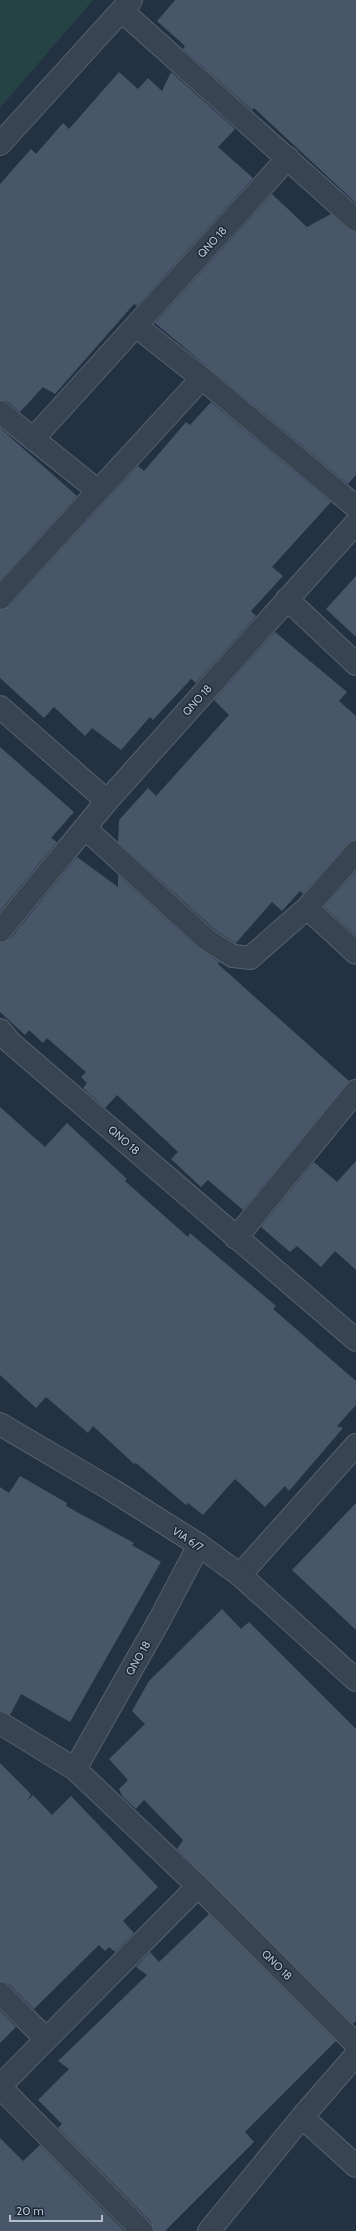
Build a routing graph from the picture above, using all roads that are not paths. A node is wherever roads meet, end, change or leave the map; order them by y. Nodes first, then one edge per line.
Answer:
1 (127, 5) edge
2 (0, 144) edge
3 (288, 158) junction
4 (356, 220) edge
5 (136, 326) junction
6 (202, 378) junction
7 (0, 412) edge
8 (33, 439) junction
9 (97, 490) junction
10 (356, 507) edge
11 (356, 523) edge
12 (0, 598) edge
13 (287, 599) junction
14 (356, 664) edge
15 (0, 707) edge
16 (107, 801) junction
17 (84, 828) junction
18 (356, 852) edge
19 (307, 908) junction
20 (0, 931) edge
21 (356, 953) edge
22 (4, 1040) edge
23 (356, 1091) edge
24 (236, 1238) junction
25 (356, 1340) edge
26 (0, 1424) edge
27 (356, 1444) edge
28 (199, 1546) junction
29 (240, 1575) junction
30 (356, 1680) edge
31 (0, 1723) edge
32 (75, 1769) junction
33 (198, 1886) junction
34 (0, 1993) edge
35 (46, 2039) junction
36 (356, 2044) edge
37 (356, 2055) edge
38 (0, 2086) edge
39 (302, 2117) junction
40 (356, 2166) edge
41 (142, 2231) edge
42 (209, 2231) edge

1 - 2 street
1 - 3 street
3 - 4 street
3 - 5 street, QNO 18
5 - 6 street
5 - 8 street, QNO 18
6 - 9 street
6 - 10 street
7 - 8 street
8 - 9 street
9 - 12 street
11 - 13 street, QNO 18
13 - 14 street
13 - 16 street, QNO 18
15 - 16 street
16 - 17 street, QNO 18
17 - 19 street
17 - 20 street, QNO 18
18 - 19 street
19 - 21 street
22 - 24 street, QNO 18
23 - 24 street
24 - 25 street, QNO 18
26 - 28 street, VIA 6/7
27 - 29 street
28 - 29 street, VIA 6/7
28 - 32 street, QNO 18
29 - 30 street, VIA 6/7
31 - 32 street, QNO 18
32 - 33 street, QNO 18
33 - 35 street
33 - 36 street, QNO 18
34 - 35 street
35 - 38 street
37 - 39 street
38 - 41 street
39 - 40 street
39 - 42 street

